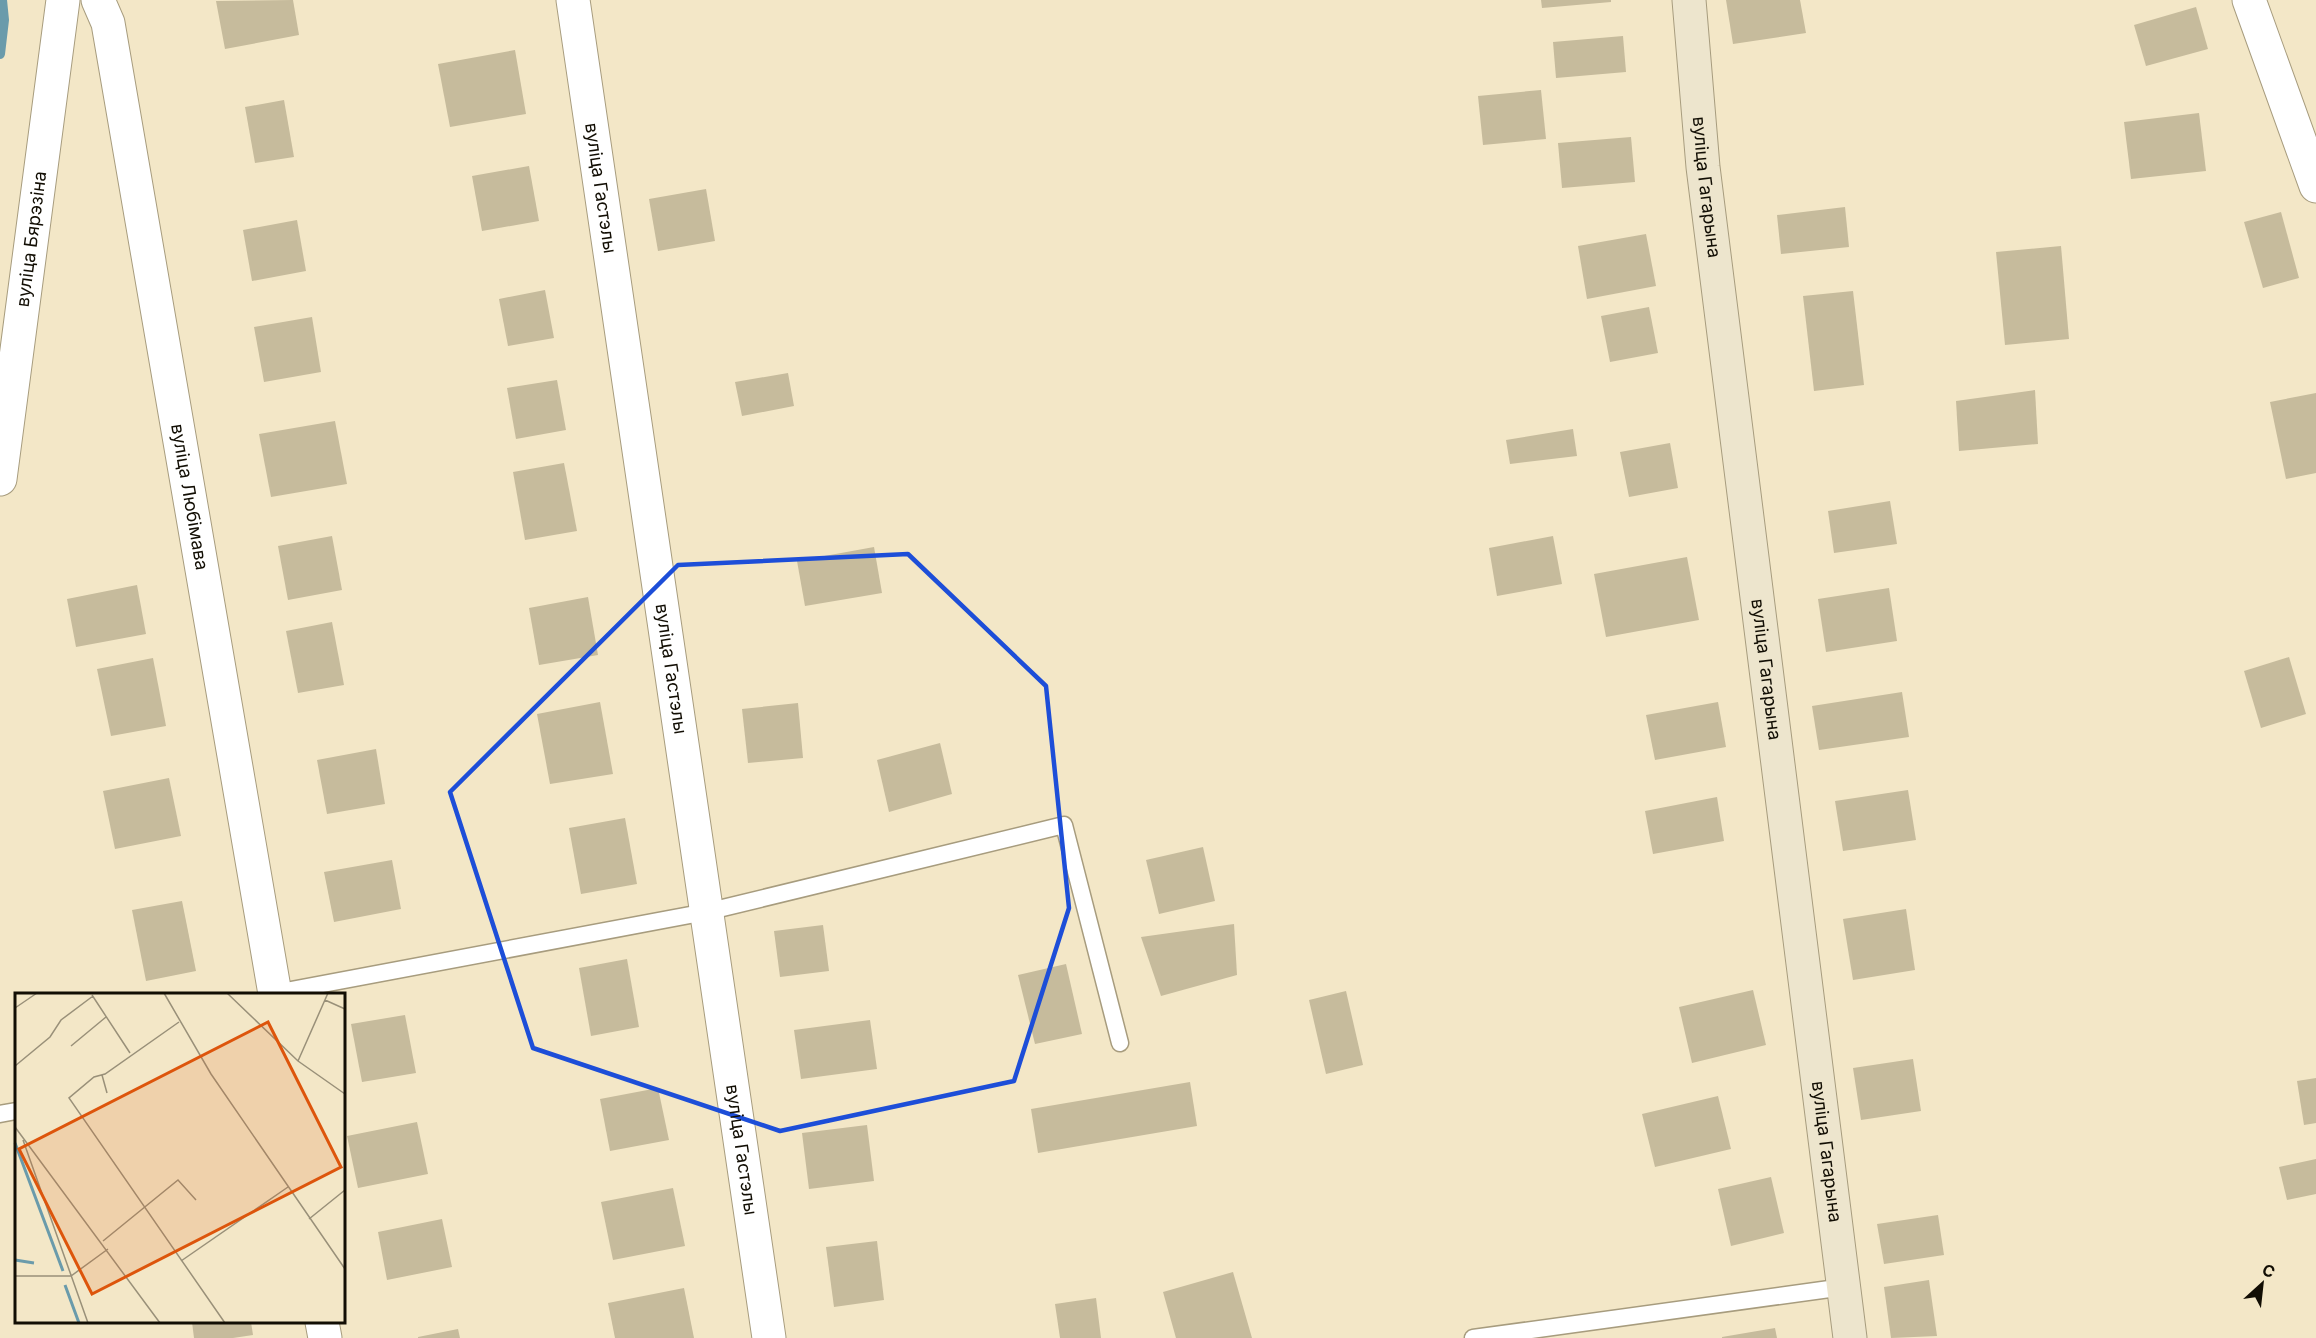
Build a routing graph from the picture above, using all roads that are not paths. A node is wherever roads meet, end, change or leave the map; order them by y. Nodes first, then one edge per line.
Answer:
1 (63, 0) edge
2 (98, 0) edge
3 (573, 0) edge
4 (1689, 0) edge
5 (2249, 0) edge
6 (2316, 186) edge
7 (0, 479) edge
8 (706, 912) junction
9 (275, 993) edge
10 (280, 993) edge
11 (1120, 1043) dead end
12 (15, 1111) edge
13 (0, 1114) edge
14 (1844, 1287) junction
15 (322, 1323) edge
16 (325, 1338) edge
17 (769, 1338) edge
18 (1473, 1338) edge
19 (1850, 1338) edge

1 - 7 street, вуліца Бярэзіна
2 - 9 street, вуліца Любімава
3 - 8 street, вуліца Гастэлы
4 - 14 street, вуліца Гагарына
5 - 6 street
8 - 10 lane
8 - 11 lane
8 - 17 street, вуліца Гастэлы
12 - 13 lane
14 - 18 lane
14 - 19 street, вуліца Гагарына
15 - 16 street

